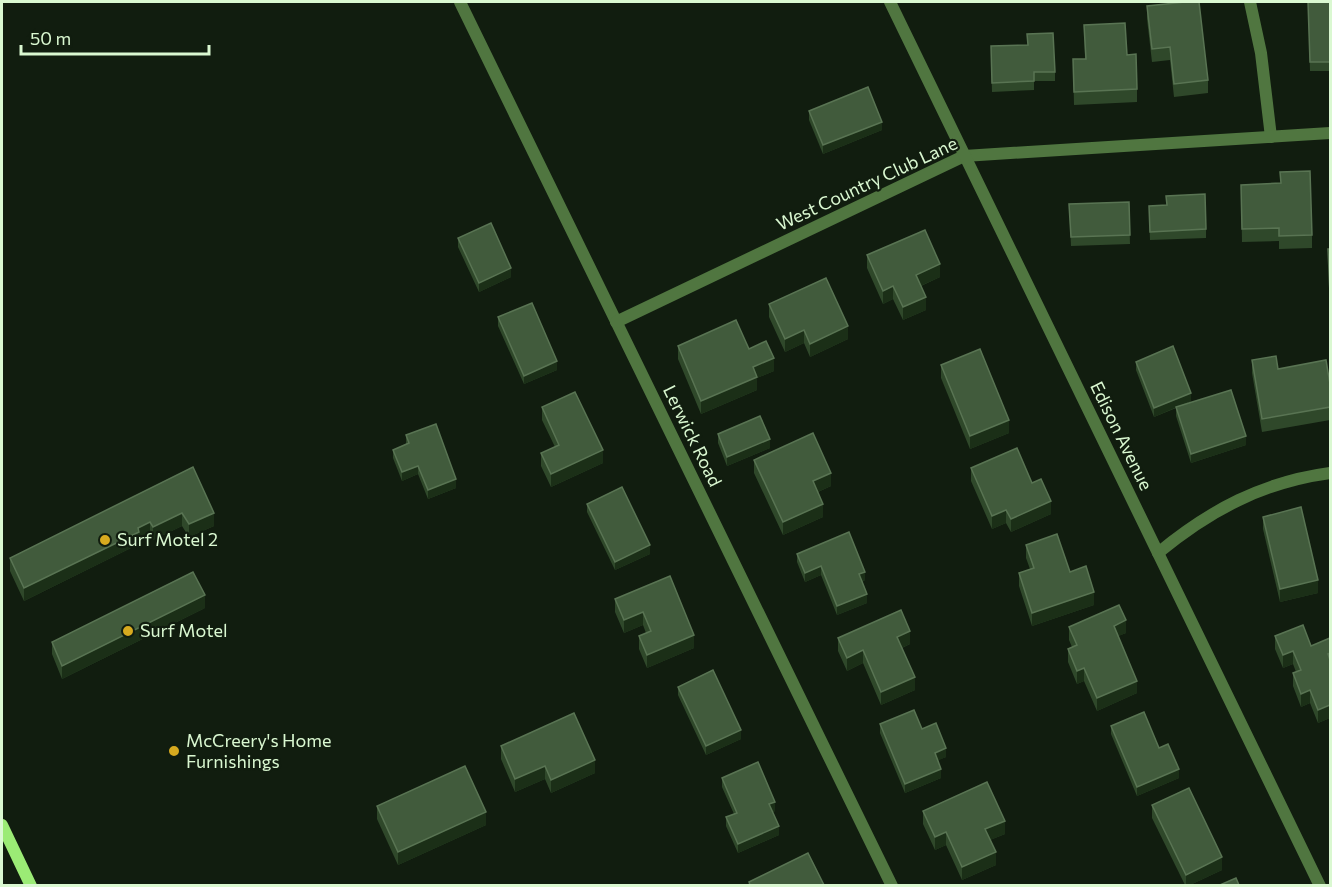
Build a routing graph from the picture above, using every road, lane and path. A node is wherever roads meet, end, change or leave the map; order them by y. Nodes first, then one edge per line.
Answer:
1 (460, 2) edge
2 (890, 2) edge
3 (1250, 2) edge
4 (1330, 133) edge
5 (1271, 137) junction
6 (964, 156) junction
7 (616, 322) junction
8 (1330, 473) edge
9 (1158, 553) junction
10 (2, 825) edge
11 (31, 885) edge
12 (892, 885) edge
13 (1320, 885) edge

1 - 7 street, Lerwick Road
2 - 6 street, Edison Avenue
3 - 5 street
4 - 5 street, West Country Club Lane
5 - 6 street, West Country Club Lane
6 - 7 street, West Country Club Lane
6 - 9 street, Edison Avenue
7 - 12 street, Lerwick Road
8 - 9 street
9 - 13 street, Edison Avenue
10 - 11 main road

